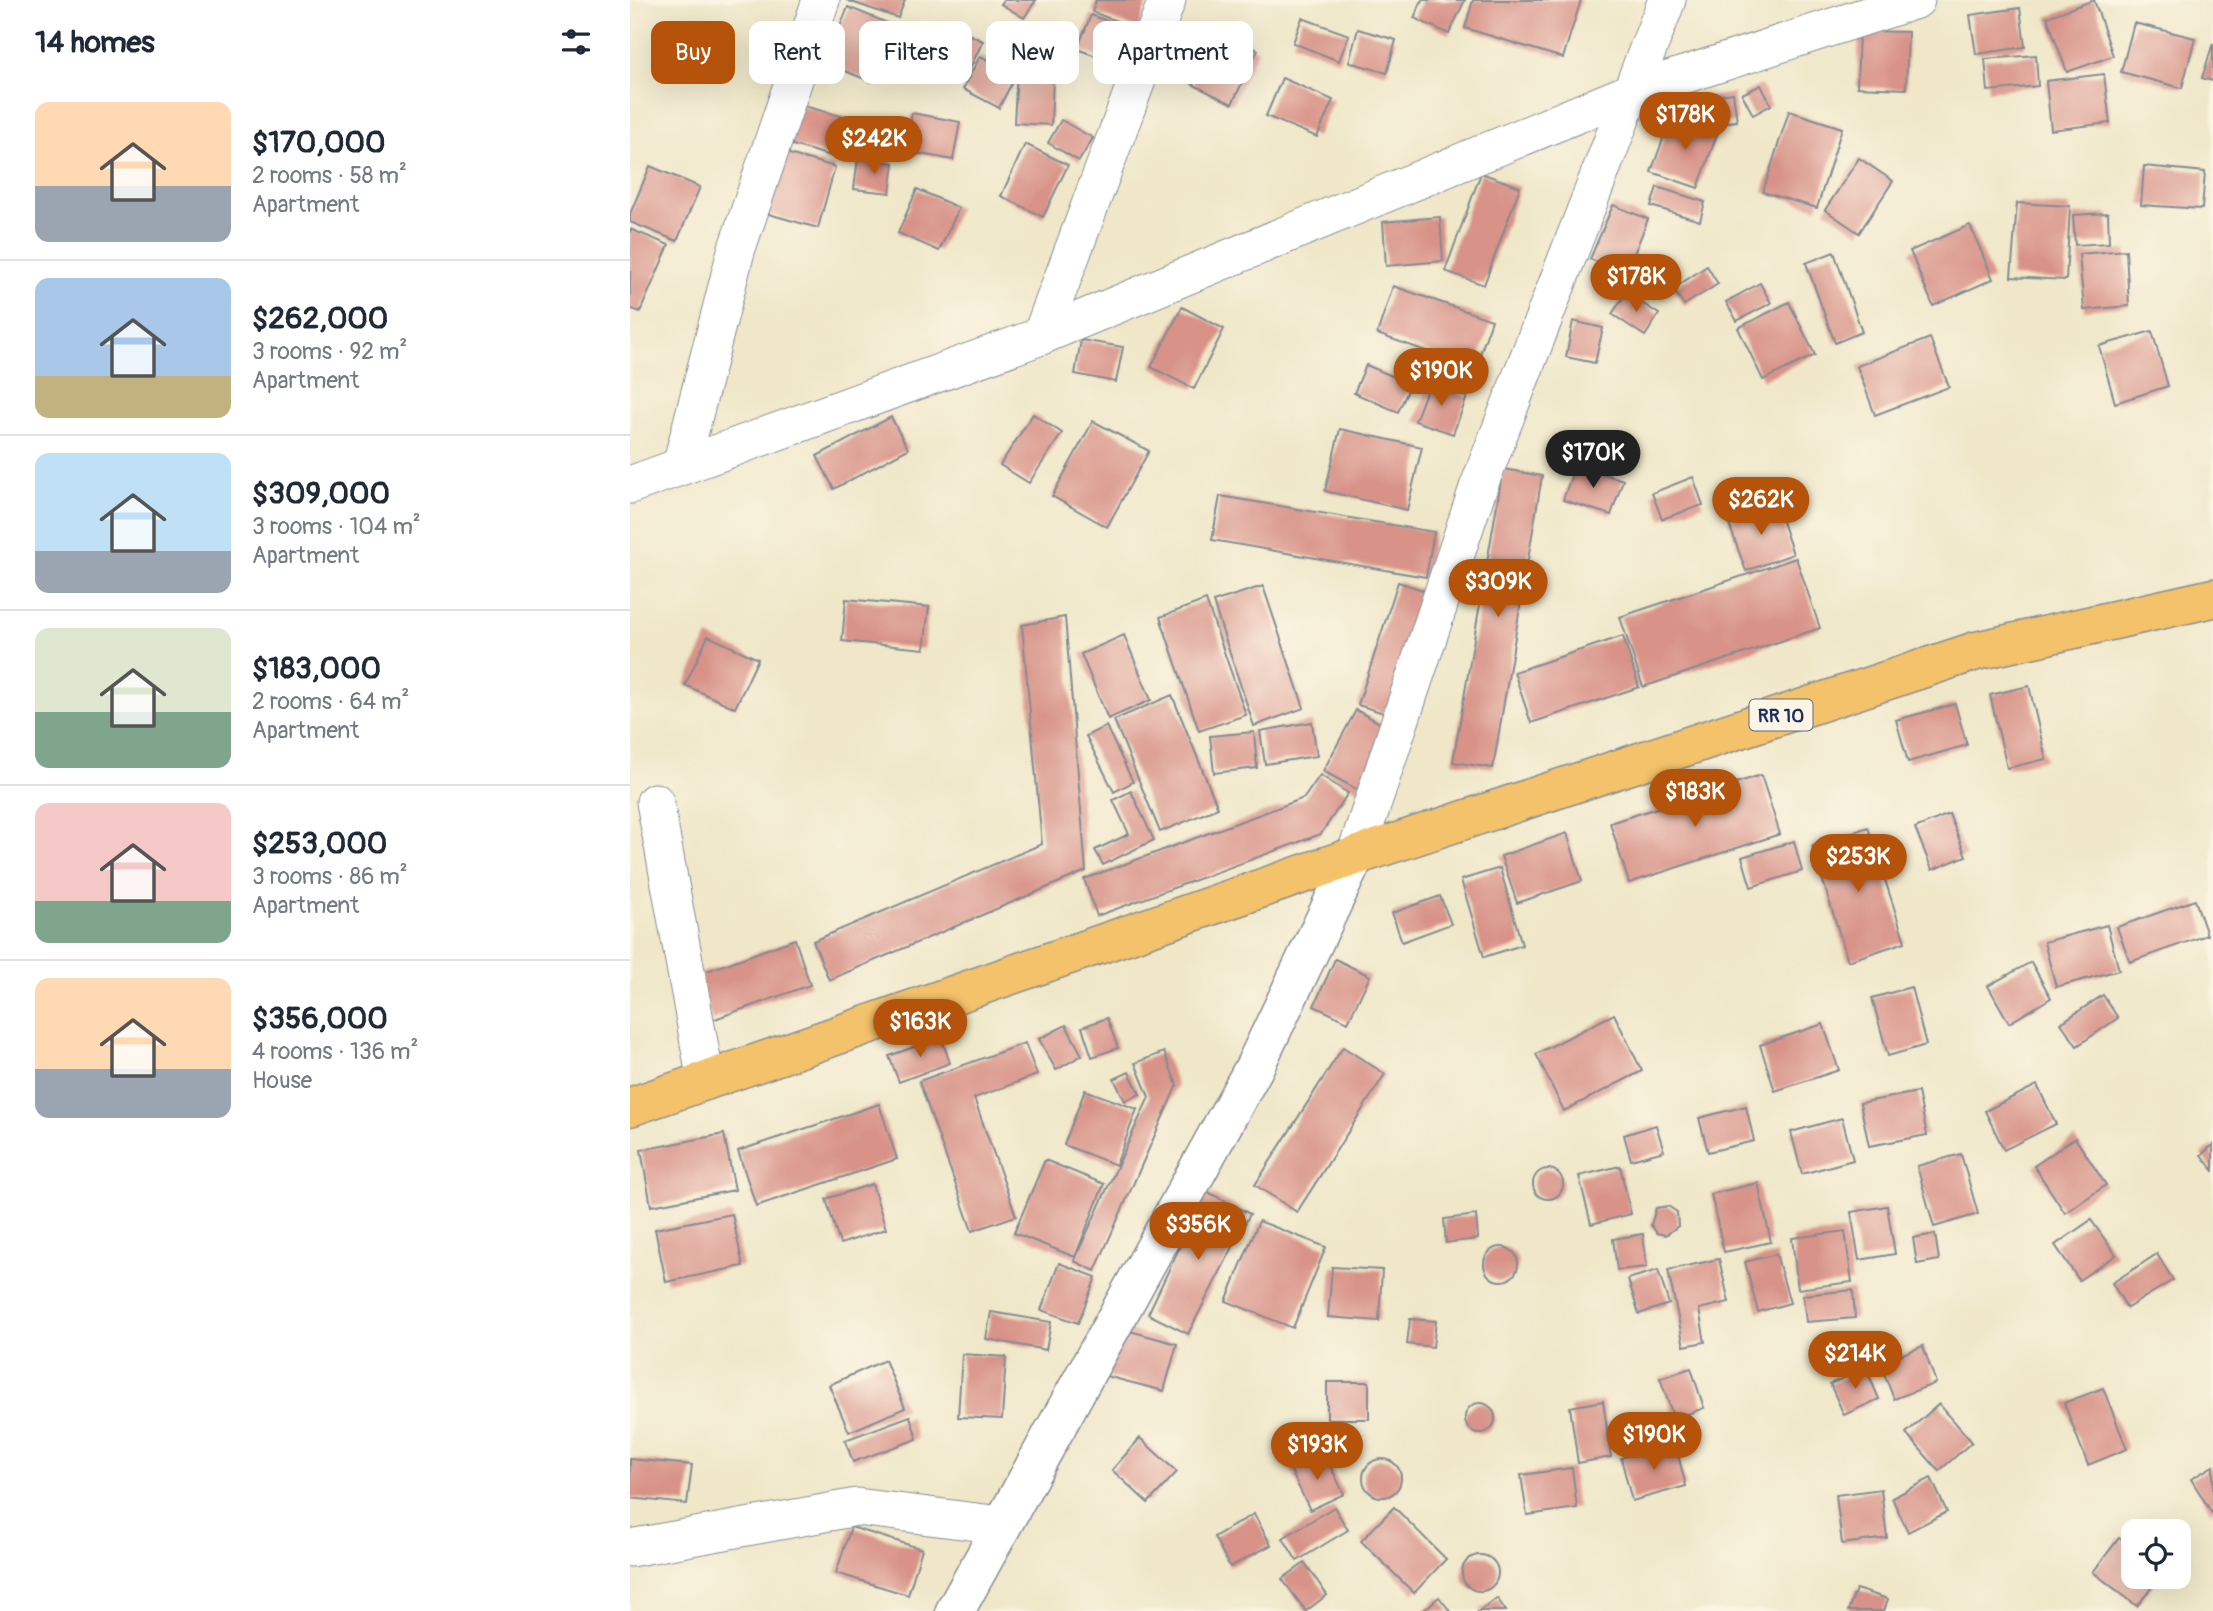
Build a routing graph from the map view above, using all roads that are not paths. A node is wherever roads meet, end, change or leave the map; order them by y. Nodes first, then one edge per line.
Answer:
1 (821, 0) edge
2 (1167, 0) edge
3 (1667, 0) edge
4 (1916, 0) edge
5 (1631, 92) junction
6 (1041, 336) junction
7 (681, 466) junction
8 (630, 485) edge
9 (2213, 598) edge
10 (655, 802) dead end
11 (1355, 856) junction
12 (706, 1081) junction
13 (630, 1107) edge
14 (1001, 1525) junction
15 (630, 1548) edge
16 (955, 1611) edge

1 - 7 street
2 - 6 street
3 - 5 street
4 - 5 street
5 - 6 street
5 - 11 street
6 - 7 street
7 - 8 street
9 - 11 main road, RR 10
10 - 12 street
11 - 12 main road, RR 10
11 - 14 street
12 - 13 main road, RR 10
14 - 15 street
14 - 16 street

